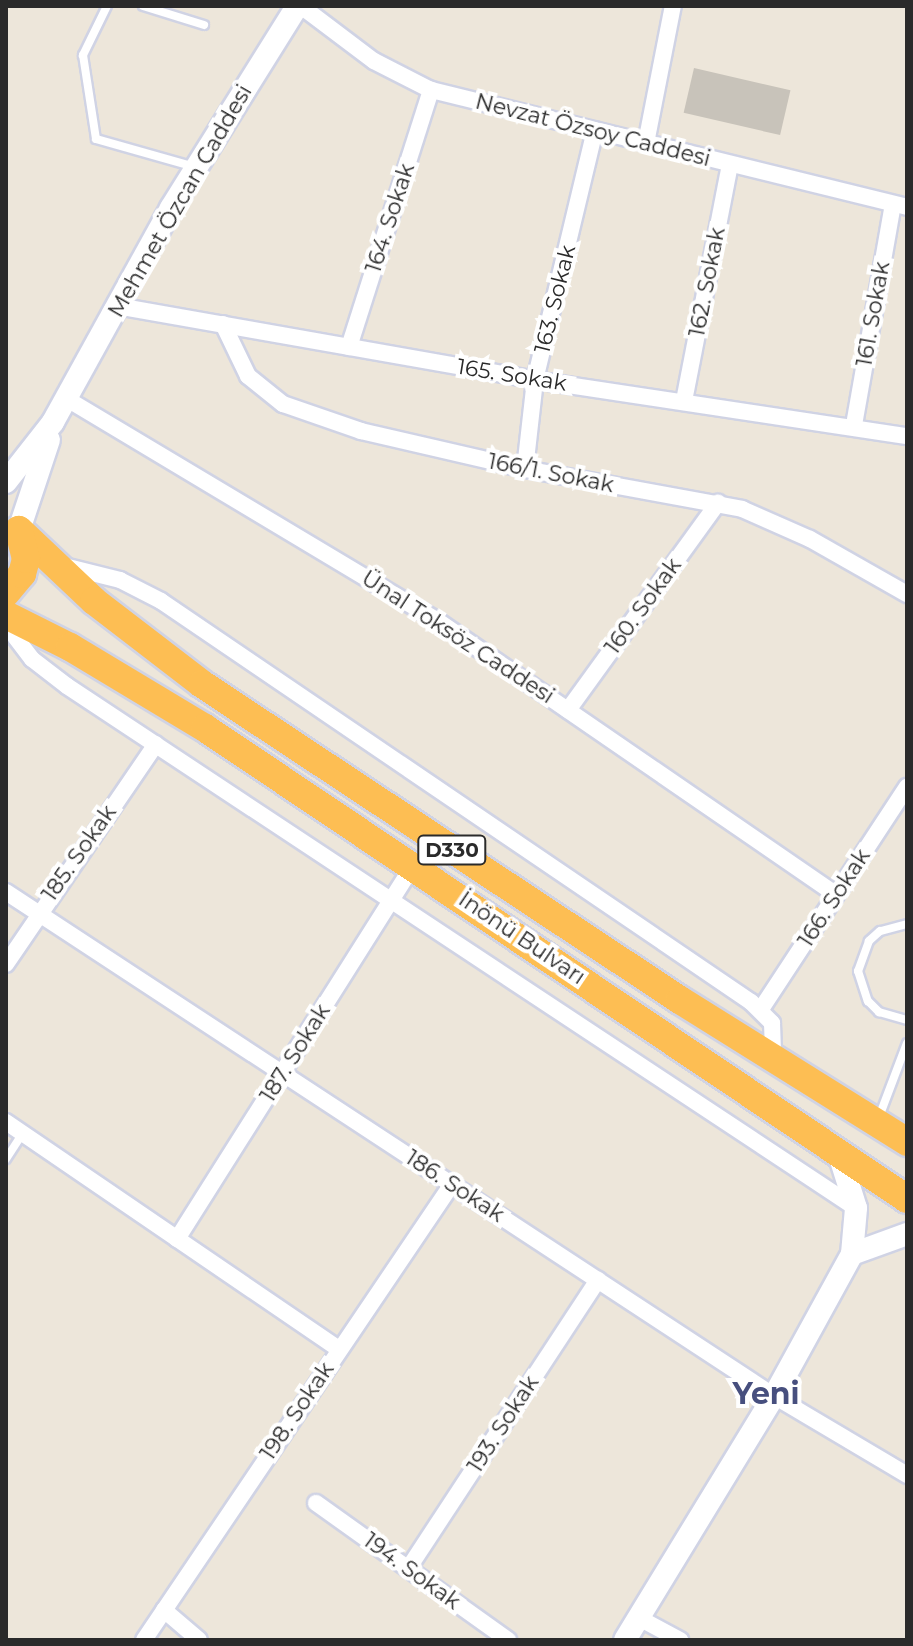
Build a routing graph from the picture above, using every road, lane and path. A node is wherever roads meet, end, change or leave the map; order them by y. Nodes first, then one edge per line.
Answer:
1 (107, 6) edge
2 (143, 6) edge
3 (299, 6) edge
4 (673, 6) edge
5 (204, 25) dead end
6 (431, 90) junction
7 (595, 130) junction
8 (646, 143) junction
9 (730, 164) junction
10 (196, 167) junction
11 (900, 205) edge
12 (117, 306) junction
13 (223, 324) junction
14 (349, 347) junction
15 (535, 380) junction
16 (67, 399) junction
17 (684, 401) junction
18 (854, 425) junction
19 (907, 436) edge
20 (525, 469) junction
21 (6, 482) edge
22 (718, 503) junction
23 (12, 523) edge
24 (52, 563) junction
25 (6, 593) edge
26 (907, 594) edge
27 (6, 615) edge
28 (6, 625) edge
29 (568, 710) junction
30 (156, 744) junction
31 (907, 787) edge
32 (413, 866) junction
33 (6, 892) edge
34 (836, 895) junction
35 (393, 899) junction
36 (38, 912) junction
37 (907, 924) edge
38 (6, 964) edge
39 (761, 1009) junction
40 (907, 1020) edge
41 (907, 1043) edge
42 (773, 1058) junction
43 (283, 1072) junction
44 (6, 1122) edge
45 (877, 1123) junction
46 (23, 1133) junction
47 (907, 1142) edge
48 (838, 1151) junction
49 (6, 1159) edge
50 (452, 1184) junction
51 (907, 1199) edge
52 (856, 1208) junction
53 (903, 1238) edge
54 (177, 1239) junction
55 (852, 1254) junction
56 (598, 1280) junction
57 (339, 1349) junction
58 (774, 1396) junction
59 (907, 1475) edge
60 (316, 1503) dead end
61 (408, 1569) junction
62 (164, 1610) junction
63 (639, 1618) junction
64 (144, 1640) edge
65 (199, 1640) edge
66 (508, 1640) edge
67 (625, 1640) edge
68 (680, 1640) edge

1 - 10 lane
2 - 5 lane
3 - 6 street, Nevzat Özsoy Caddesi
3 - 10 street, Mehmet Özcan Caddesi
4 - 8 street
6 - 7 street, Nevzat Özsoy Caddesi
6 - 14 street, 164. Sokak
7 - 8 street, Nevzat Özsoy Caddesi
7 - 15 street, 163. Sokak
8 - 9 street, Nevzat Özsoy Caddesi
9 - 11 street, Nevzat Özsoy Caddesi
9 - 17 street, 162. Sokak
10 - 12 street, Mehmet Özcan Caddesi
11 - 18 street, 161. Sokak
12 - 13 street, 165. Sokak
12 - 16 street, Mehmet Özcan Caddesi
13 - 14 street, 165. Sokak
13 - 20 street, 166/1. Sokak
14 - 15 street, 165. Sokak
15 - 17 street, 165. Sokak
15 - 20 street, 163. Sokak
16 - 21 street, Mehmet Özcan Caddesi
16 - 23 street, Mehmet Özcan Caddesi
16 - 29 street, Ünal Toksöz Caddesi
17 - 18 street, 165. Sokak
18 - 19 street, 165. Sokak
20 - 22 street, 166/1. Sokak
22 - 26 street, 166/1. Sokak
22 - 29 street, 160. Sokak
23 - 24 highway, İnönü Bulvarı / D330
23 - 25 highway
24 - 39 street
24 - 42 highway, İnönü Bulvarı / D330
27 - 32 highway, İnönü Bulvarı / D330
28 - 30 street, İnönü Bulvarı
29 - 34 street, Ünal Toksöz Caddesi
30 - 35 street, İnönü Bulvarı
30 - 36 street, 185. Sokak
31 - 34 street, 166. Sokak
32 - 35 street, 187. Sokak
32 - 48 highway, İnönü Bulvarı / D330
33 - 36 street, 186. Sokak
34 - 39 street, 166. Sokak
35 - 43 street, 187. Sokak
35 - 52 street, İnönü Bulvarı
36 - 38 street, 185. Sokak
36 - 43 street, 186. Sokak
37 - 40 lane
39 - 42 street
41 - 45 lane
42 - 45 highway, İnönü Bulvarı / D330
43 - 50 street, 186. Sokak
43 - 54 street, 187. Sokak
44 - 46 street
45 - 47 highway, İnönü Bulvarı / D330
46 - 49 lane
46 - 54 street
48 - 51 highway, İnönü Bulvarı / D330
48 - 52 street
50 - 56 street, 186. Sokak
50 - 57 street, 198. Sokak
52 - 55 street
53 - 55 street
54 - 57 street
55 - 58 street
56 - 58 street, 186. Sokak
56 - 61 street, 193. Sokak
57 - 62 street, 198. Sokak
58 - 59 street, 186. Sokak
58 - 63 street
60 - 61 street, 194. Sokak
61 - 66 street, 194. Sokak
62 - 64 street, 198. Sokak
62 - 65 street
63 - 67 street
63 - 68 street

